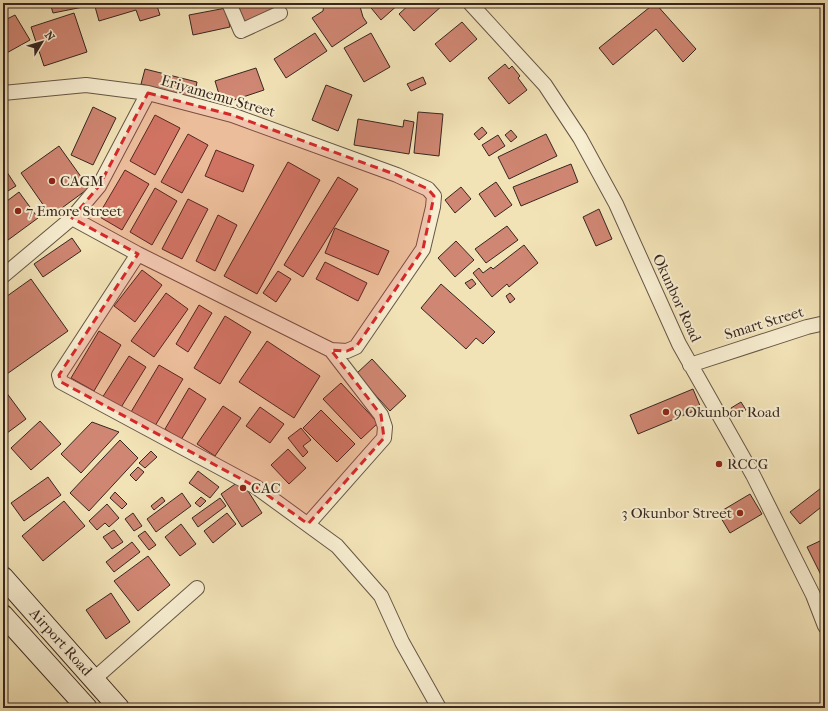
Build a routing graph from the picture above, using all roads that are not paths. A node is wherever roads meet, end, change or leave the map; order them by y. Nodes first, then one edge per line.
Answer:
1 (229, 3) edge
2 (470, 3) edge
3 (280, 13) dead end
4 (3, 93) edge
5 (148, 93) junction
6 (72, 218) junction
7 (138, 254) junction
8 (3, 276) edge
9 (825, 323) edge
10 (331, 350) junction
11 (690, 365) junction
12 (308, 524) junction
13 (3, 577) edge
14 (197, 588) dead end
15 (32, 609) junction
16 (8, 620) edge
17 (825, 626) edge
18 (94, 679) junction
19 (88, 708) edge
20 (118, 708) edge
21 (438, 708) edge

1 - 3 street
2 - 11 street, Okunbor Road
4 - 5 street, Eriyamemu Street
5 - 6 street
5 - 10 street, Eriyamemu Street
6 - 7 street
6 - 8 street
7 - 10 street
7 - 12 street
9 - 11 street, Smart Street
10 - 12 street
11 - 17 street, Okunbor Road
12 - 21 street
13 - 15 main road, Airport Road
14 - 18 street
15 - 16 main road
15 - 18 main road, Airport Road
16 - 19 main road, Airport Road
18 - 20 main road, Airport Road

